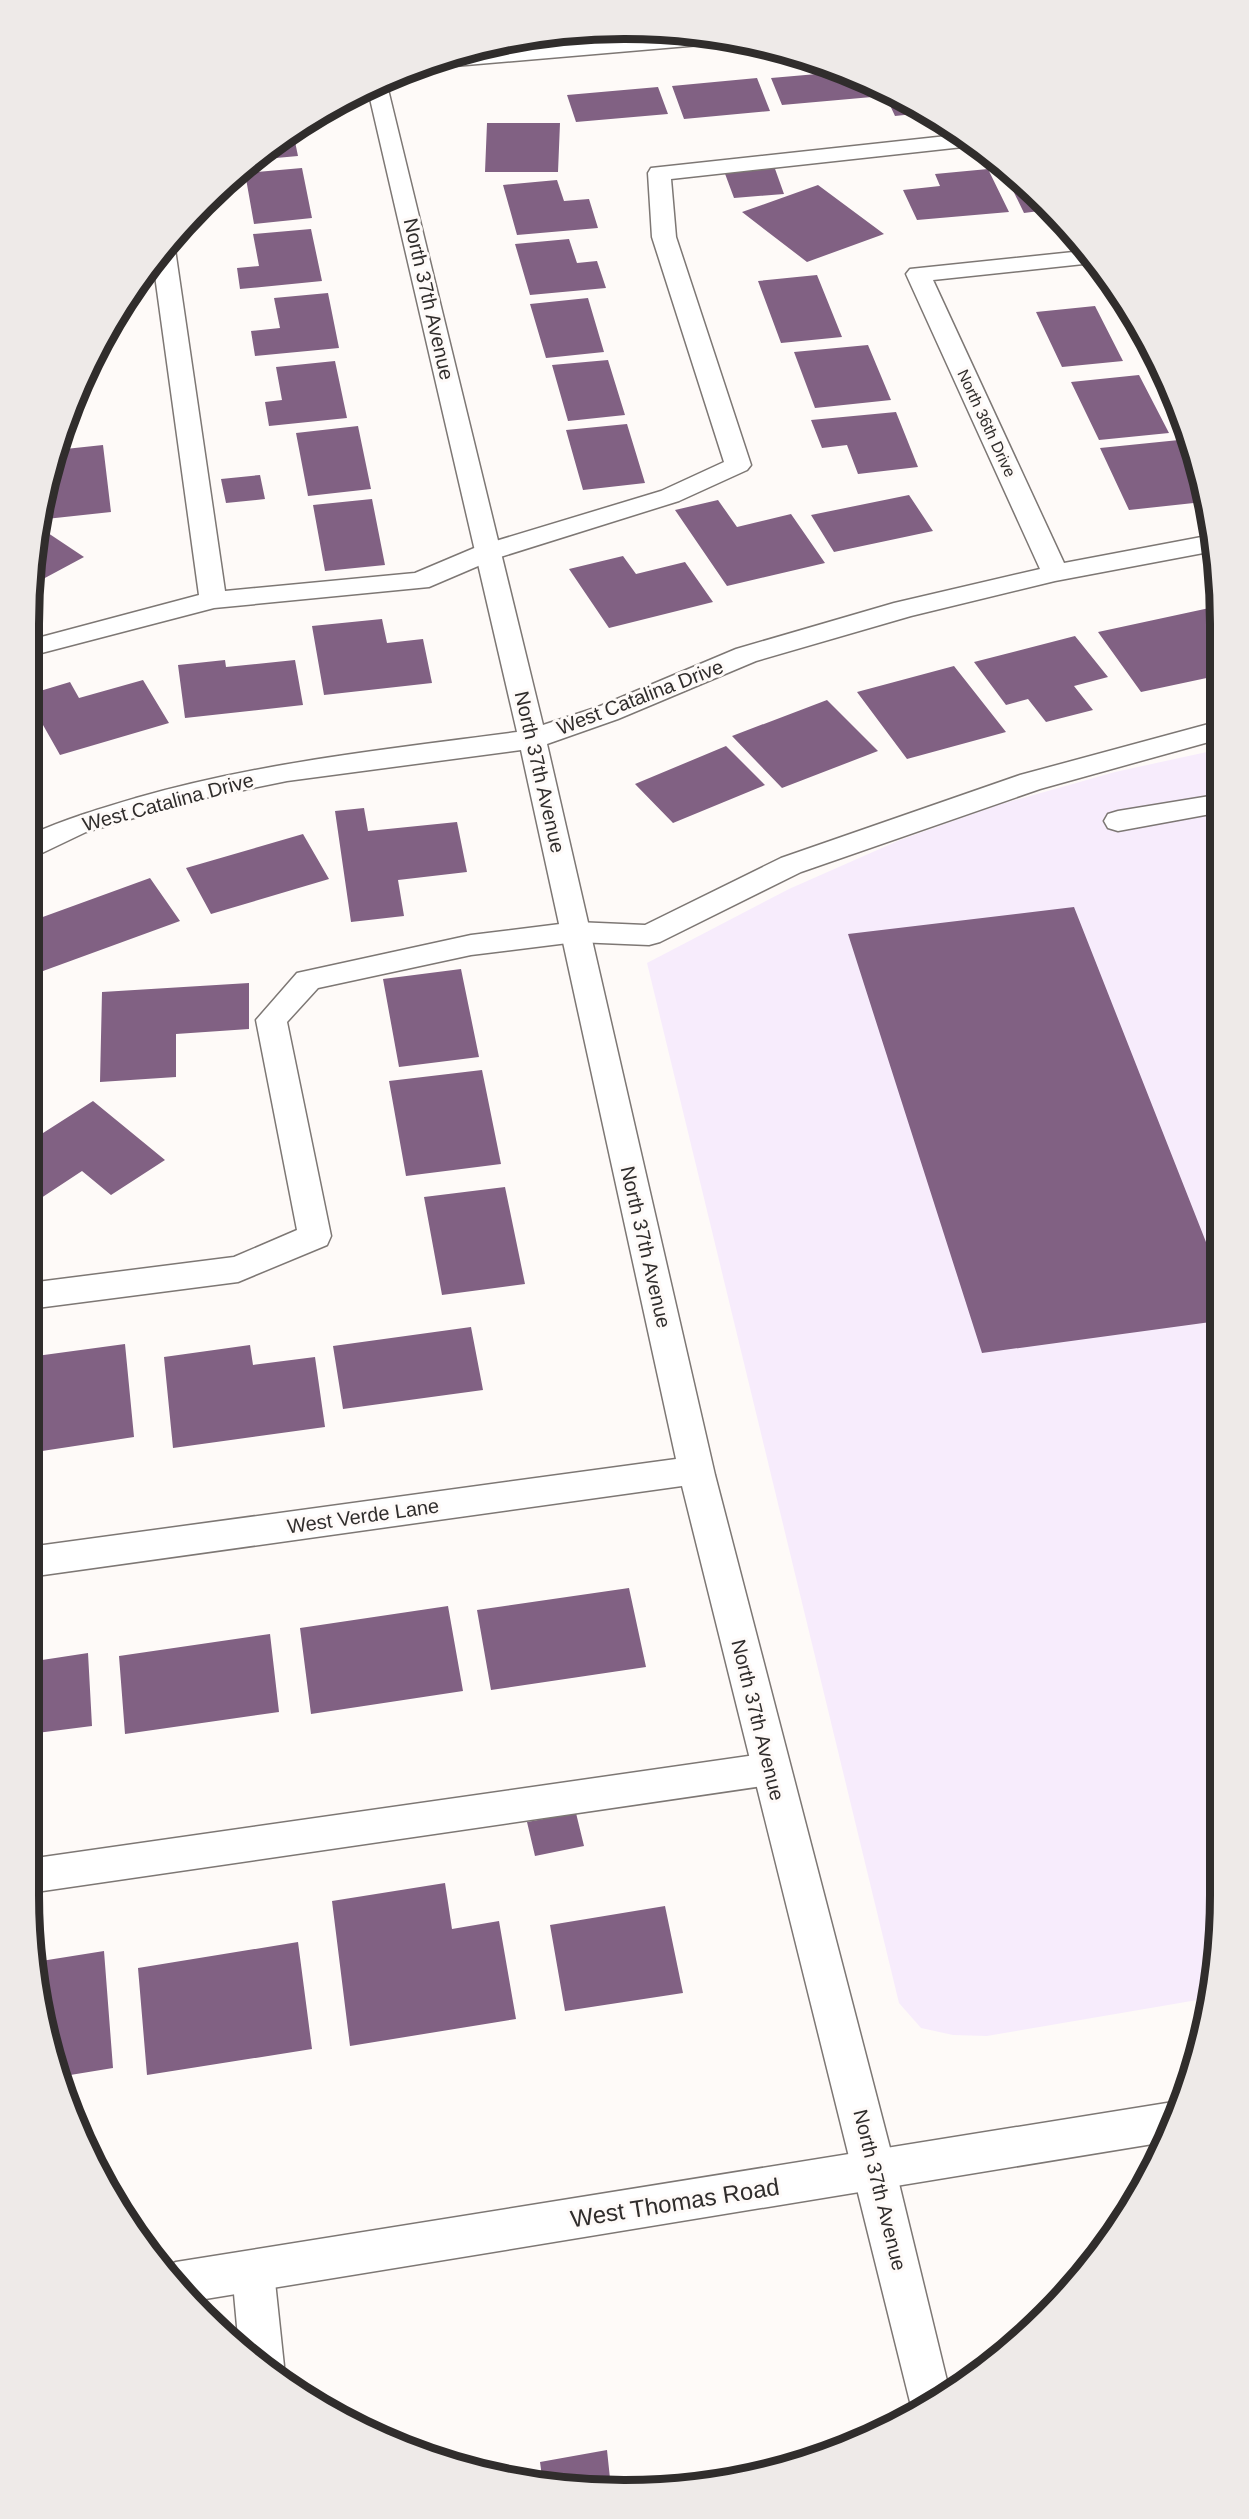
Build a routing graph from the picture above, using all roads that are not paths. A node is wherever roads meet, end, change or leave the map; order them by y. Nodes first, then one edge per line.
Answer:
1 (674, 41) edge
2 (482, 57) edge
3 (380, 93) edge
4 (955, 142) edge
5 (1082, 259) edge
6 (165, 262) edge
7 (1204, 545) edge
8 (488, 552) junction
9 (1055, 573) junction
10 (213, 600) junction
11 (39, 646) edge
12 (1210, 733) edge
13 (532, 739) junction
14 (1210, 805) edge
15 (1118, 821) dead end
16 (39, 843) edge
17 (576, 932) junction
18 (39, 1295) edge
19 (696, 1470) junction
20 (39, 1561) edge
21 (770, 1769) junction
22 (39, 1874) edge
23 (1163, 2123) edge
24 (875, 2171) junction
25 (253, 2272) junction
26 (185, 2282) edge
27 (261, 2353) edge
28 (929, 2395) edge

1 - 2 street
3 - 8 street, North 37th Avenue
4 - 8 street
5 - 9 street, North 36th Drive
6 - 10 street
7 - 9 street, West Catalina Drive
8 - 10 street
8 - 13 street, North 37th Avenue
9 - 13 street, West Catalina Drive
10 - 11 street
12 - 17 street
13 - 16 street, West Catalina Drive
13 - 17 street, North 37th Avenue
14 - 15 street
17 - 18 street
17 - 19 street, North 37th Avenue
19 - 20 street, West Verde Lane
19 - 21 street, North 37th Avenue
21 - 22 street
21 - 24 street, North 37th Avenue
23 - 24 street, West Thomas Road
24 - 25 street, West Thomas Road
24 - 28 street, North 37th Avenue
25 - 26 street, West Thomas Road
25 - 27 street

